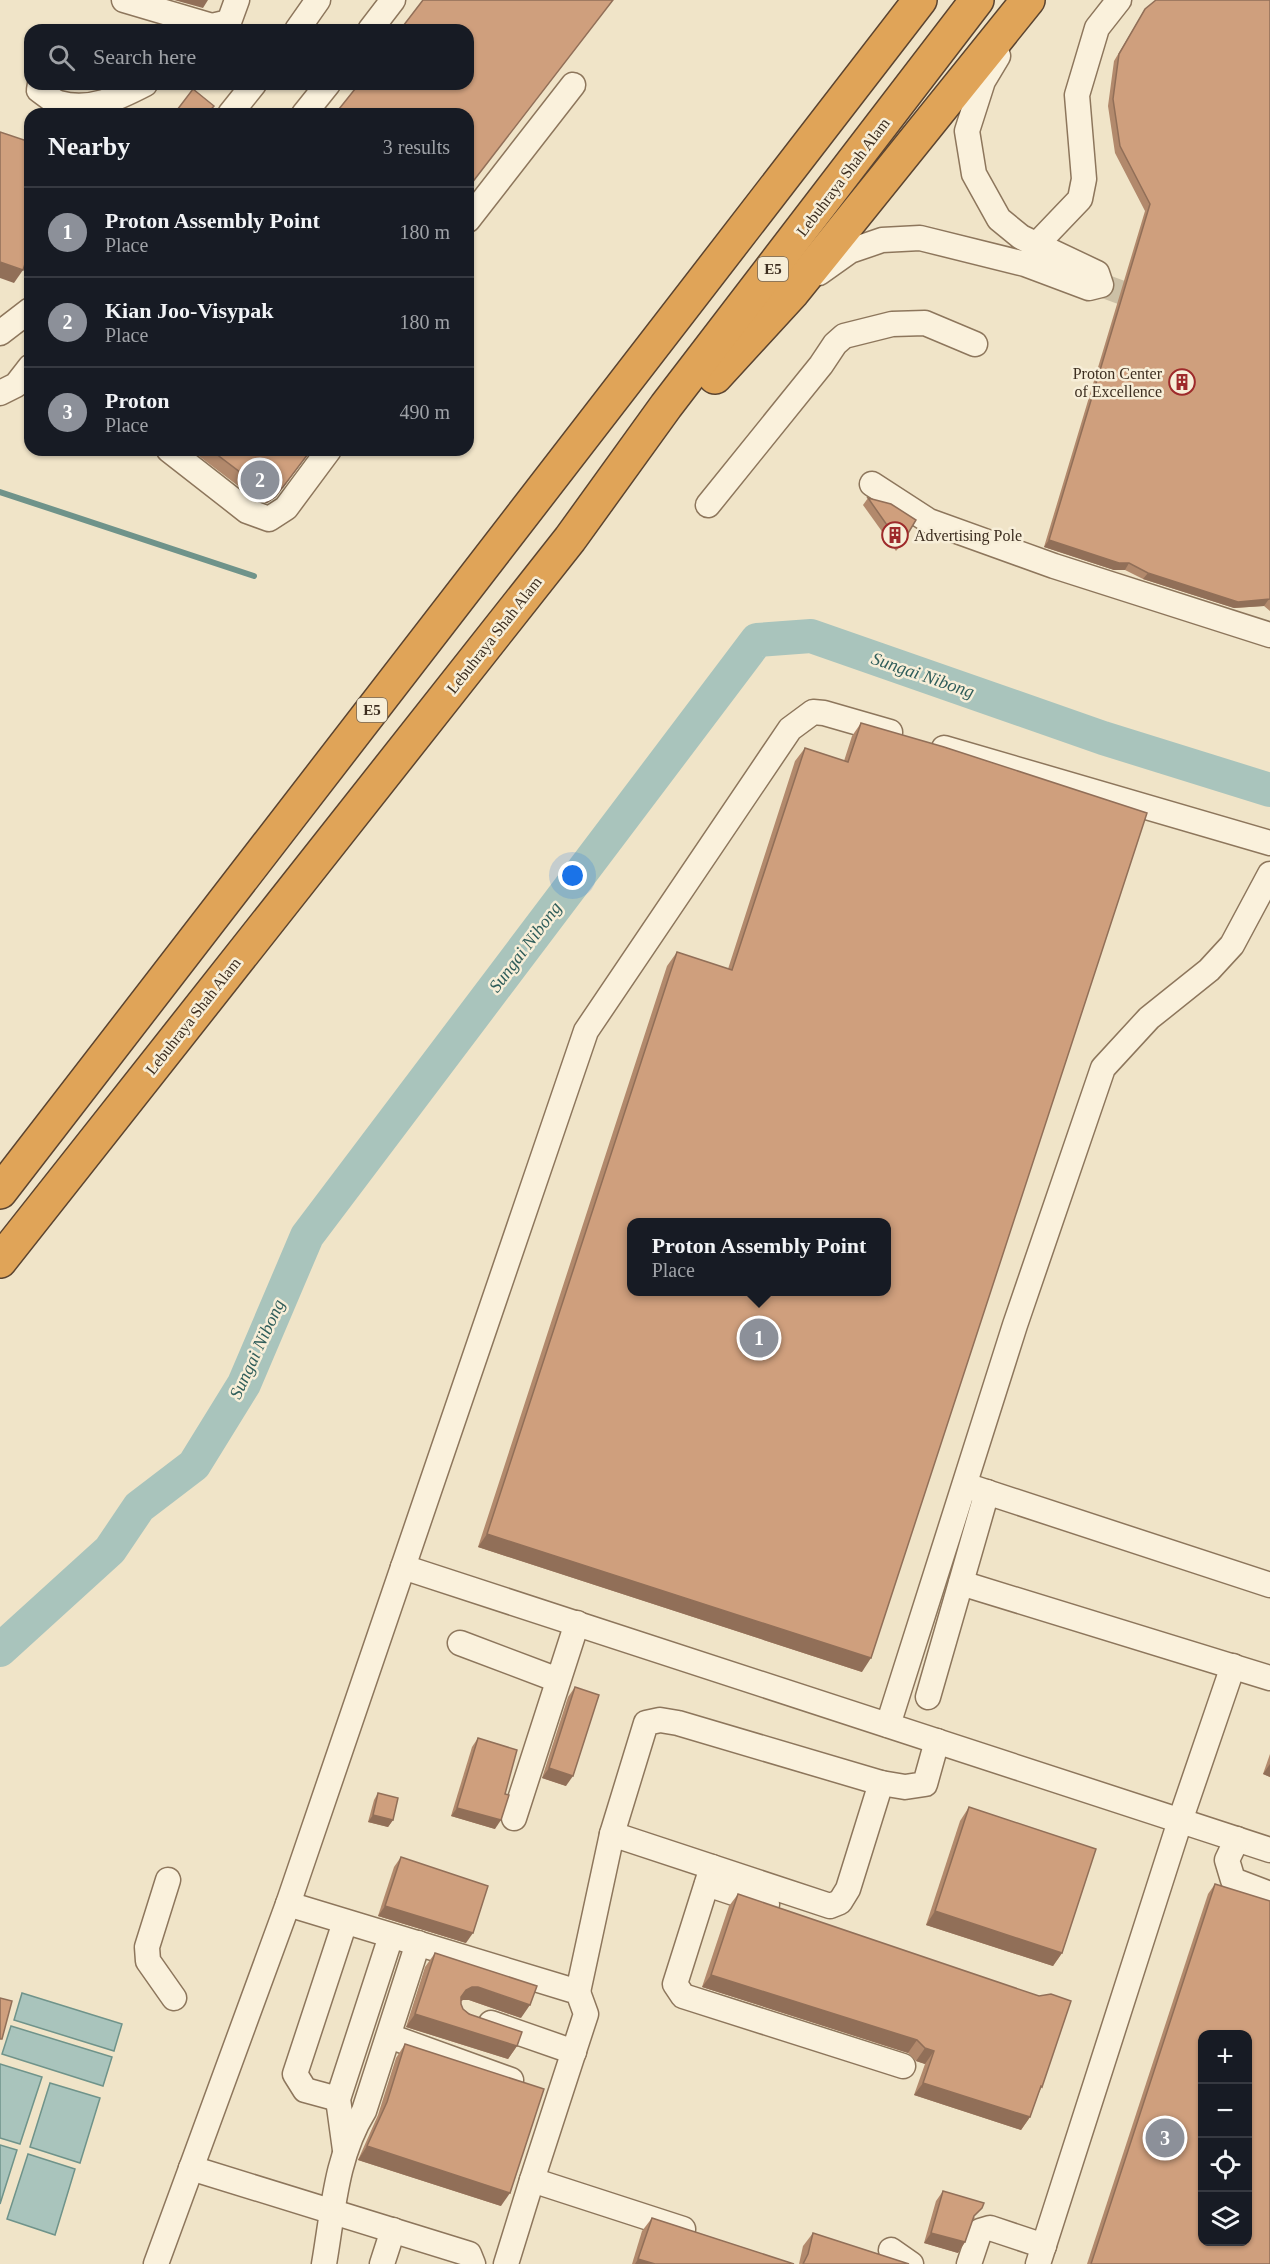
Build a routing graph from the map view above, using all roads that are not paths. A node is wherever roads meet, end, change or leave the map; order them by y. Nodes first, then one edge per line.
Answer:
1 (124, 0) edge
2 (237, 0) edge
3 (318, 0) edge
4 (393, 0) edge
5 (920, 0) edge
6 (977, 0) edge
7 (1028, 0) edge
8 (1033, 0) edge
9 (1119, 0) edge
10 (205, 24) edge
11 (220, 24) edge
12 (301, 24) edge
13 (375, 24) edge
14 (573, 84) dead end
15 (39, 90) edge
16 (133, 90) edge
17 (247, 90) edge
18 (322, 90) edge
19 (234, 108) edge
20 (309, 108) edge
21 (474, 212) edge
22 (1037, 244) junction
23 (793, 292) junction
24 (24, 315) edge
25 (0, 333) edge
26 (975, 344) dead end
27 (24, 375) edge
28 (0, 393) edge
29 (177, 456) edge
30 (324, 456) edge
31 (872, 484) dead end
32 (708, 505) dead end
33 (570, 539) junction
34 (1270, 635) edge
35 (1270, 843) edge
36 (1270, 874) edge
37 (0, 1192) edge
38 (0, 1261) edge
39 (965, 1485) junction
40 (987, 1492) junction
41 (403, 1567) junction
42 (961, 1583) junction
43 (1270, 1584) edge
44 (577, 1623) junction
45 (460, 1643) dead end
46 (1233, 1666) junction
47 (1270, 1678) edge
48 (558, 1680) junction
49 (928, 1697) dead end
50 (888, 1725) junction
51 (937, 1741) junction
52 (881, 1783) junction
53 (514, 1818) dead end
54 (1180, 1821) junction
55 (612, 1834) junction
56 (1237, 1839) junction
57 (1270, 1850) edge
58 (710, 1876) junction
59 (168, 1880) dead end
60 (1270, 1894) edge
61 (288, 1904) junction
62 (345, 1922) junction
63 (831, 1926) edge
64 (391, 1936) junction
65 (418, 1943) junction
66 (578, 1992) junction
67 (174, 1998) dead end
68 (465, 2014) edge
69 (389, 2036) junction
70 (574, 2052) junction
71 (903, 2066) dead end
72 (541, 2090) junction
73 (338, 2099) junction
74 (345, 2150) junction
75 (191, 2168) junction
76 (532, 2180) junction
77 (333, 2214) junction
78 (393, 2230) junction
79 (708, 2237) edge
80 (891, 2250) dead end
81 (431, 2254) edge
82 (1041, 2255) edge
83 (157, 2264) edge
84 (324, 2264) edge
85 (382, 2264) edge
86 (473, 2264) edge
87 (506, 2264) edge
88 (911, 2264) edge
89 (969, 2264) edge

1 - 10 street
2 - 11 street
3 - 12 street
4 - 13 street
5 - 37 highway, E5
6 - 33 highway, Lebuhraya Shah Alam / E5
7 - 23 highway
8 - 22 street
9 - 22 street
14 - 21 street
15 - 16 street
17 - 19 street
18 - 20 street
22 - 23 street
23 - 33 highway
24 - 25 street
26 - 32 street
27 - 28 street
29 - 30 street
31 - 34 street
33 - 38 highway, Lebuhraya Shah Alam / E5
35 - 41 street
36 - 39 street
39 - 40 street
39 - 50 street
40 - 42 street
40 - 43 street
41 - 44 street
41 - 61 street
42 - 46 street
42 - 49 street
44 - 48 street
44 - 50 street
45 - 48 street
46 - 47 street
46 - 54 street
48 - 53 street
50 - 51 street
51 - 52 street
51 - 54 street
52 - 55 street
52 - 58 street
54 - 56 street
54 - 82 street
55 - 58 street
55 - 66 street
56 - 57 street
56 - 60 street
58 - 63 street
58 - 71 street
59 - 67 street
61 - 62 street
61 - 75 street
62 - 64 street
62 - 73 street
64 - 65 street
64 - 73 street
65 - 66 street
65 - 69 street
66 - 70 street
68 - 70 street
69 - 72 street
69 - 74 street
70 - 72 street
72 - 76 street
73 - 74 street
74 - 77 street
75 - 77 street
75 - 83 street
76 - 79 street
76 - 87 street
77 - 78 street
77 - 84 street
78 - 81 street
78 - 85 street
80 - 88 street
81 - 86 street
82 - 89 street

